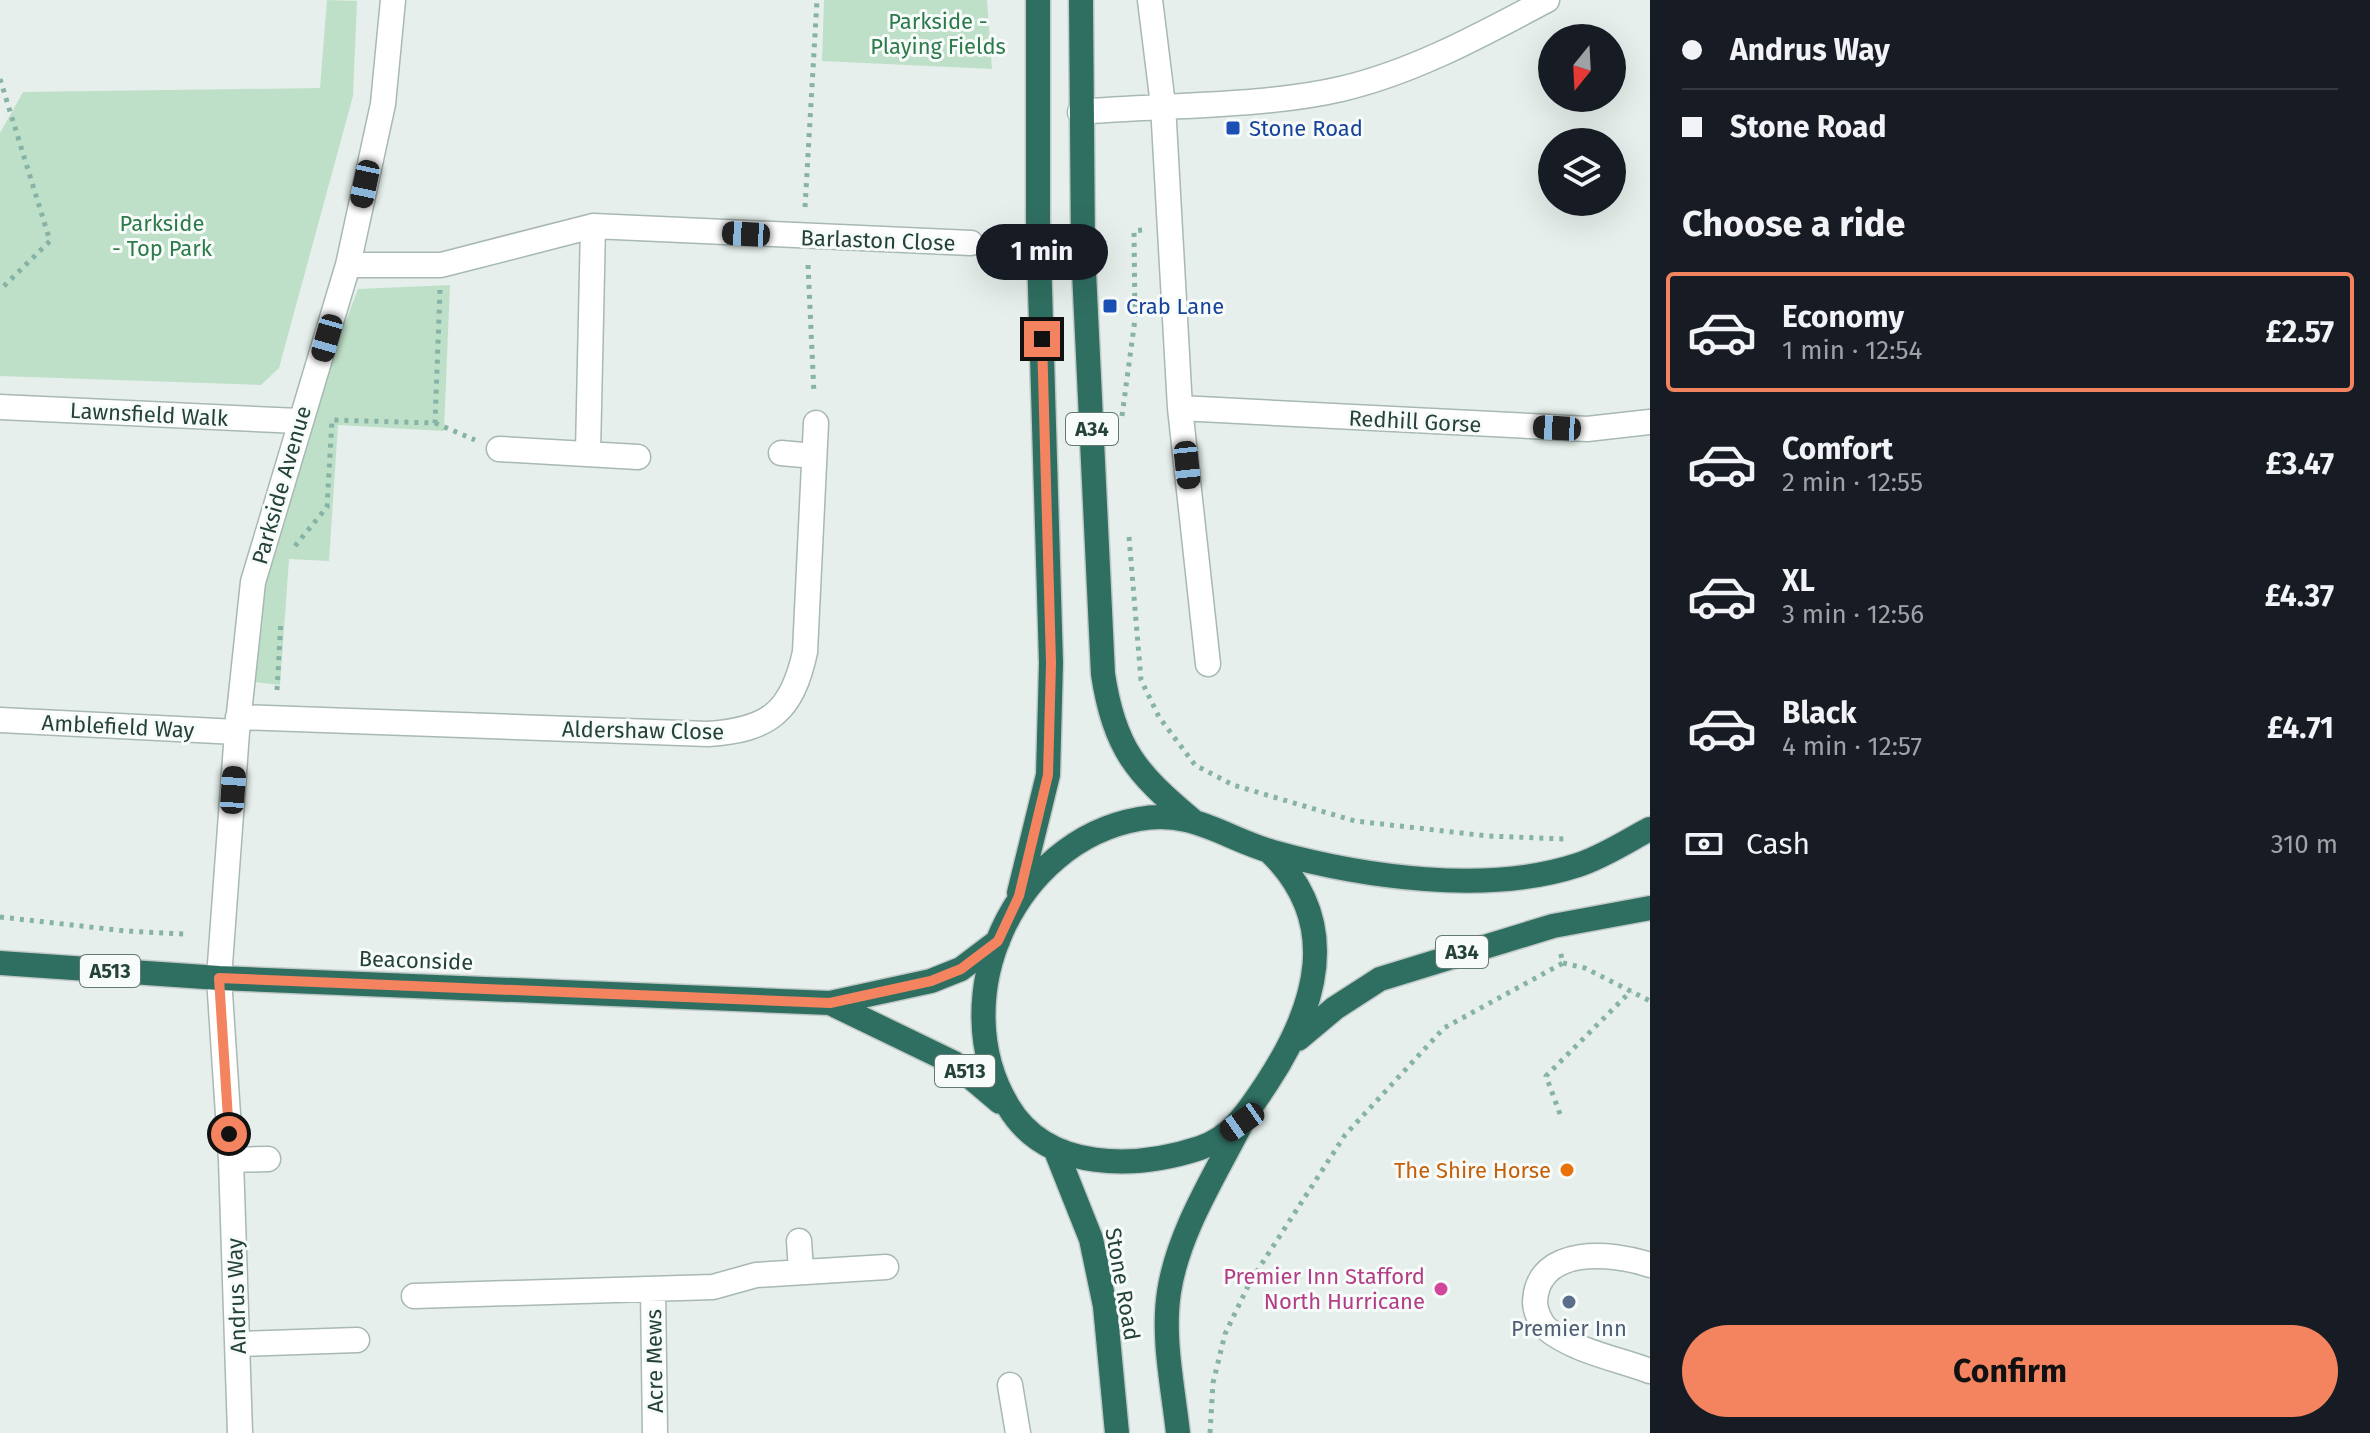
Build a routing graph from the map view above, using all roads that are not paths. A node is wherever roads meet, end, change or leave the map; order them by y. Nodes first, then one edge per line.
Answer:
1 (393, 0) edge
2 (1038, 0) edge
3 (1081, 0) edge
4 (1150, 0) edge
5 (1547, 0) edge
6 (1163, 105) junction
7 (1080, 112) junction
8 (593, 226) junction
9 (971, 243) dead end
10 (348, 265) junction
11 (0, 407) edge
12 (1180, 408) junction
13 (299, 421) junction
14 (1650, 422) edge
15 (816, 423) road end
16 (499, 449) road end
17 (588, 452) junction
18 (781, 453) dead end
19 (814, 456) junction
20 (638, 457) dead end
21 (1208, 664) dead end
22 (0, 720) edge
23 (238, 724) junction
24 (1192, 820) junction
25 (1650, 829) edge
26 (1269, 851) junction
27 (1019, 896) junction
28 (1650, 908) edge
29 (998, 941) junction
30 (0, 963) edge
31 (219, 978) junction
32 (830, 1003) junction
33 (1294, 1042) junction
34 (1011, 1112) junction
35 (1242, 1122) junction
36 (1056, 1151) junction
37 (268, 1159) dead end
38 (231, 1160) junction
39 (799, 1241) dead end
40 (1650, 1265) edge
41 (886, 1267) dead end
42 (801, 1270) junction
43 (653, 1290) junction
44 (414, 1296) dead end
45 (357, 1340) dead end
46 (238, 1344) junction
47 (1650, 1371) edge
48 (1010, 1385) dead end
49 (240, 1433) edge
50 (655, 1433) edge
51 (1018, 1433) edge
52 (1117, 1433) edge
53 (1178, 1433) edge

1 - 10 street, Parkside Avenue
2 - 27 highway, A34
3 - 7 highway, A34
4 - 6 street
5 - 6 street
6 - 7 street
6 - 12 street
7 - 24 highway, A34
8 - 9 street, Barlaston Close
8 - 10 street, Barlaston Close
8 - 17 street
10 - 13 street, Parkside Avenue
11 - 13 street, Lawnsfield Walk
12 - 14 street, Redhill Gorse
12 - 21 street
13 - 23 street, Parkside Avenue
15 - 19 street, Aldershaw Close
16 - 17 street
17 - 20 street
18 - 19 street
19 - 23 street, Aldershaw Close
22 - 23 street, Amblefield Way
23 - 31 street, Parkside Avenue
24 - 26 highway
24 - 27 highway
25 - 26 highway
26 - 33 highway
27 - 29 highway
28 - 33 highway, A34
29 - 32 highway, Beaconside / A513
29 - 34 highway
30 - 31 highway, Beaconside / A513
31 - 32 highway, Beaconside / A513
31 - 38 street, Andrus Way
32 - 34 highway, Beaconside / A513
33 - 35 highway
34 - 36 highway, Beaconside
35 - 36 highway
35 - 53 highway, Stone Road
36 - 52 highway, Stone Road
37 - 38 street
38 - 46 street, Andrus Way
39 - 42 street
40 - 47 street
41 - 42 street, Acre Mews
42 - 43 street, Acre Mews
43 - 44 street, Acre Mews
43 - 50 street, Acre Mews
45 - 46 street
46 - 49 street, Andrus Way
48 - 51 street

